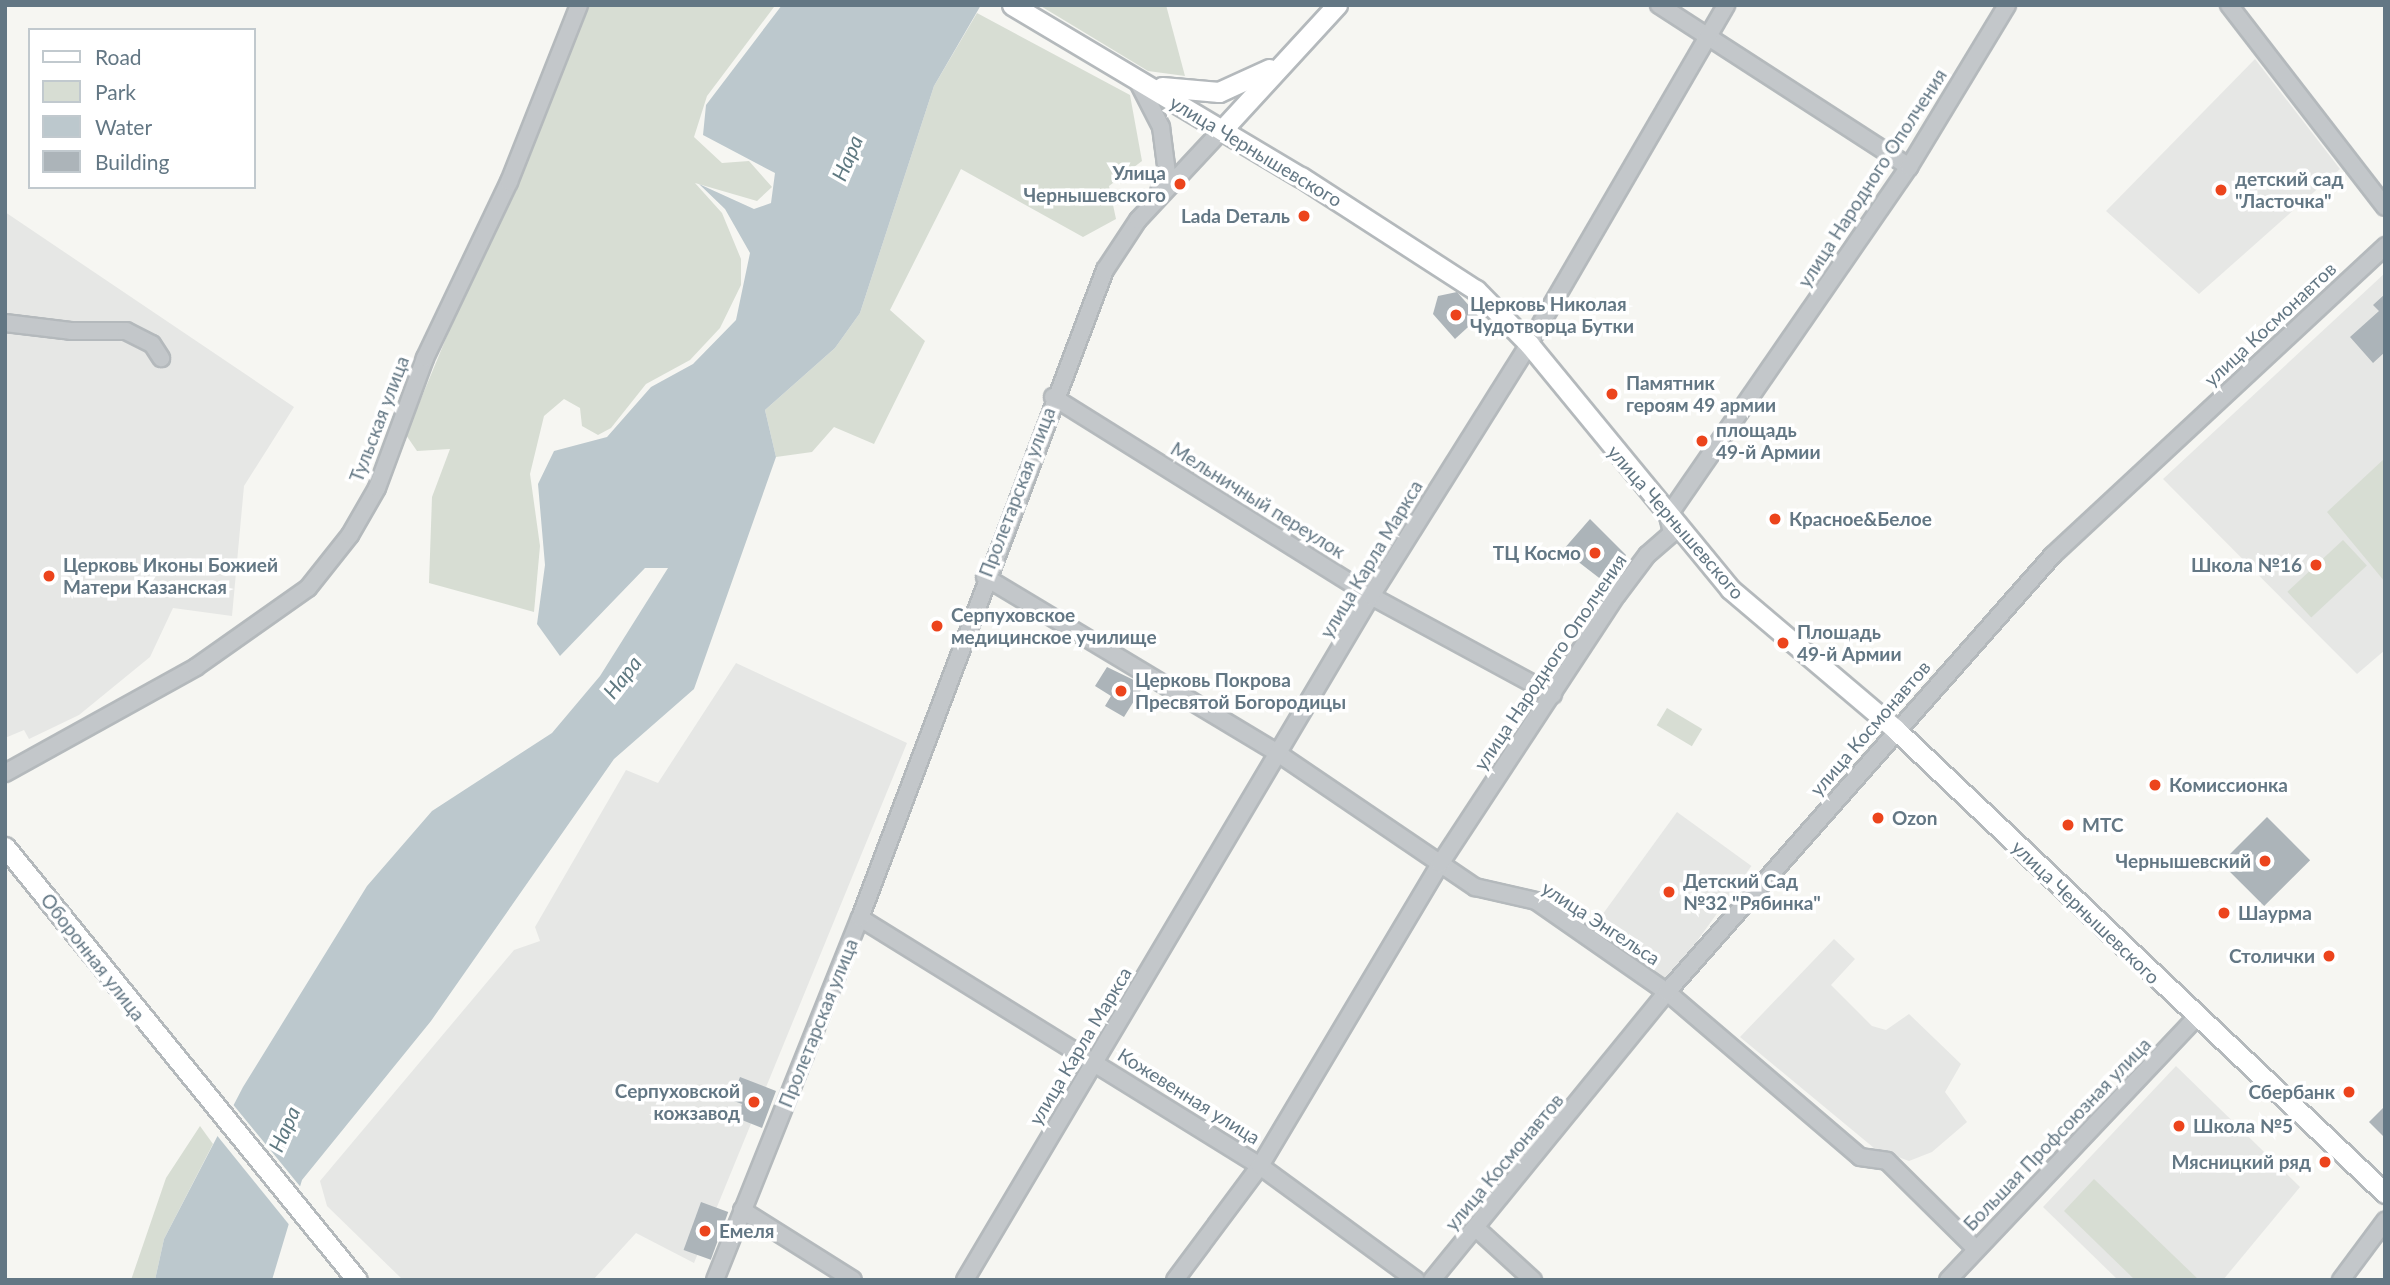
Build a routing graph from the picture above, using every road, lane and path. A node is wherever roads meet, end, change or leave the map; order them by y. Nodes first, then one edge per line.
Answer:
1 (579, 5) edge
2 (1012, 5) edge
3 (1338, 5) edge
4 (1659, 5) edge
5 (1726, 5) edge
6 (2007, 5) edge
7 (2228, 5) edge
8 (1707, 36) junction
9 (1288, 58) junction
10 (1137, 80) junction
11 (1222, 130) junction
12 (1909, 167) junction
13 (1157, 198) junction
14 (2385, 207) edge
15 (2385, 246) edge
16 (5, 323) edge
17 (1529, 344) junction
18 (161, 358) dead end
19 (1053, 397) junction
20 (1668, 516) junction
21 (985, 577) junction
22 (1371, 596) junction
23 (1553, 695) junction
24 (1895, 729) junction
25 (1279, 754) junction
26 (5, 773) edge
27 (5, 847) edge
28 (1440, 864) junction
29 (860, 918) junction
30 (1667, 992) junction
31 (2197, 1017) junction
32 (1095, 1063) junction
33 (1260, 1166) junction
34 (2385, 1193) edge
35 (742, 1210) junction
36 (2385, 1221) edge
37 (1476, 1228) junction
38 (1976, 1249) junction
39 (352, 1273) edge
40 (715, 1280) edge
41 (853, 1280) edge
42 (965, 1280) edge
43 (1175, 1280) edge
44 (1416, 1280) edge
45 (1432, 1280) edge
46 (1533, 1280) edge
47 (1948, 1280) edge
48 (2341, 1280) edge

1 - 26 street, Тульская улица
2 - 10 main road, улица Чернышевского
3 - 9 main road, Пролетарская улица
4 - 8 street
5 - 8 street, улица Карла Маркса
6 - 12 street, улица Народного Ополчения
7 - 14 street
8 - 12 street
8 - 17 street, улица Карла Маркса
9 - 10 main road
9 - 11 main road, Пролетарская улица
10 - 11 main road, улица Чернышевского
10 - 13 street
11 - 13 street, Пролетарская улица
11 - 17 main road, улица Чернышевского
12 - 20 street, улица Народного Ополчения
13 - 19 street, Пролетарская улица
15 - 24 street, улица Космонавтов
16 - 18 street
17 - 20 main road, улица Чернышевского
17 - 22 street, улица Карла Маркса
19 - 21 street, Пролетарская улица
19 - 22 street, Мельничный переулок
20 - 23 street, улица Народного Ополчения
20 - 24 main road, улица Чернышевского
21 - 25 street, улица Энгельса
21 - 29 street, Пролетарская улица
22 - 23 street, Мельничный переулок
22 - 25 street, улица Карла Маркса
23 - 28 street, улица Народного Ополчения
24 - 30 street, улица Космонавтов
24 - 31 main road, улица Чернышевского
25 - 28 street, улица Энгельса
25 - 32 street, улица Карла Маркса
27 - 39 main road, Оборонная улица
28 - 30 street, улица Энгельса
28 - 33 street, улица Народного Ополчения
29 - 32 street, Кожевенная улица
29 - 35 street, Пролетарская улица
30 - 37 street, улица Космонавтов
30 - 38 street, улица Энгельса
31 - 34 main road, улица Чернышевского
31 - 38 street, Большая Профсоюзная улица
32 - 33 street, Кожевенная улица
32 - 42 street, улица Карла Маркса
33 - 43 street, улица Народного Ополчения
33 - 44 street, Кожевенная улица
35 - 40 street, Пролетарская улица
35 - 41 street
36 - 48 street
37 - 45 street, улица Космонавтов
37 - 46 street
38 - 47 street, Большая Профсоюзная улица

